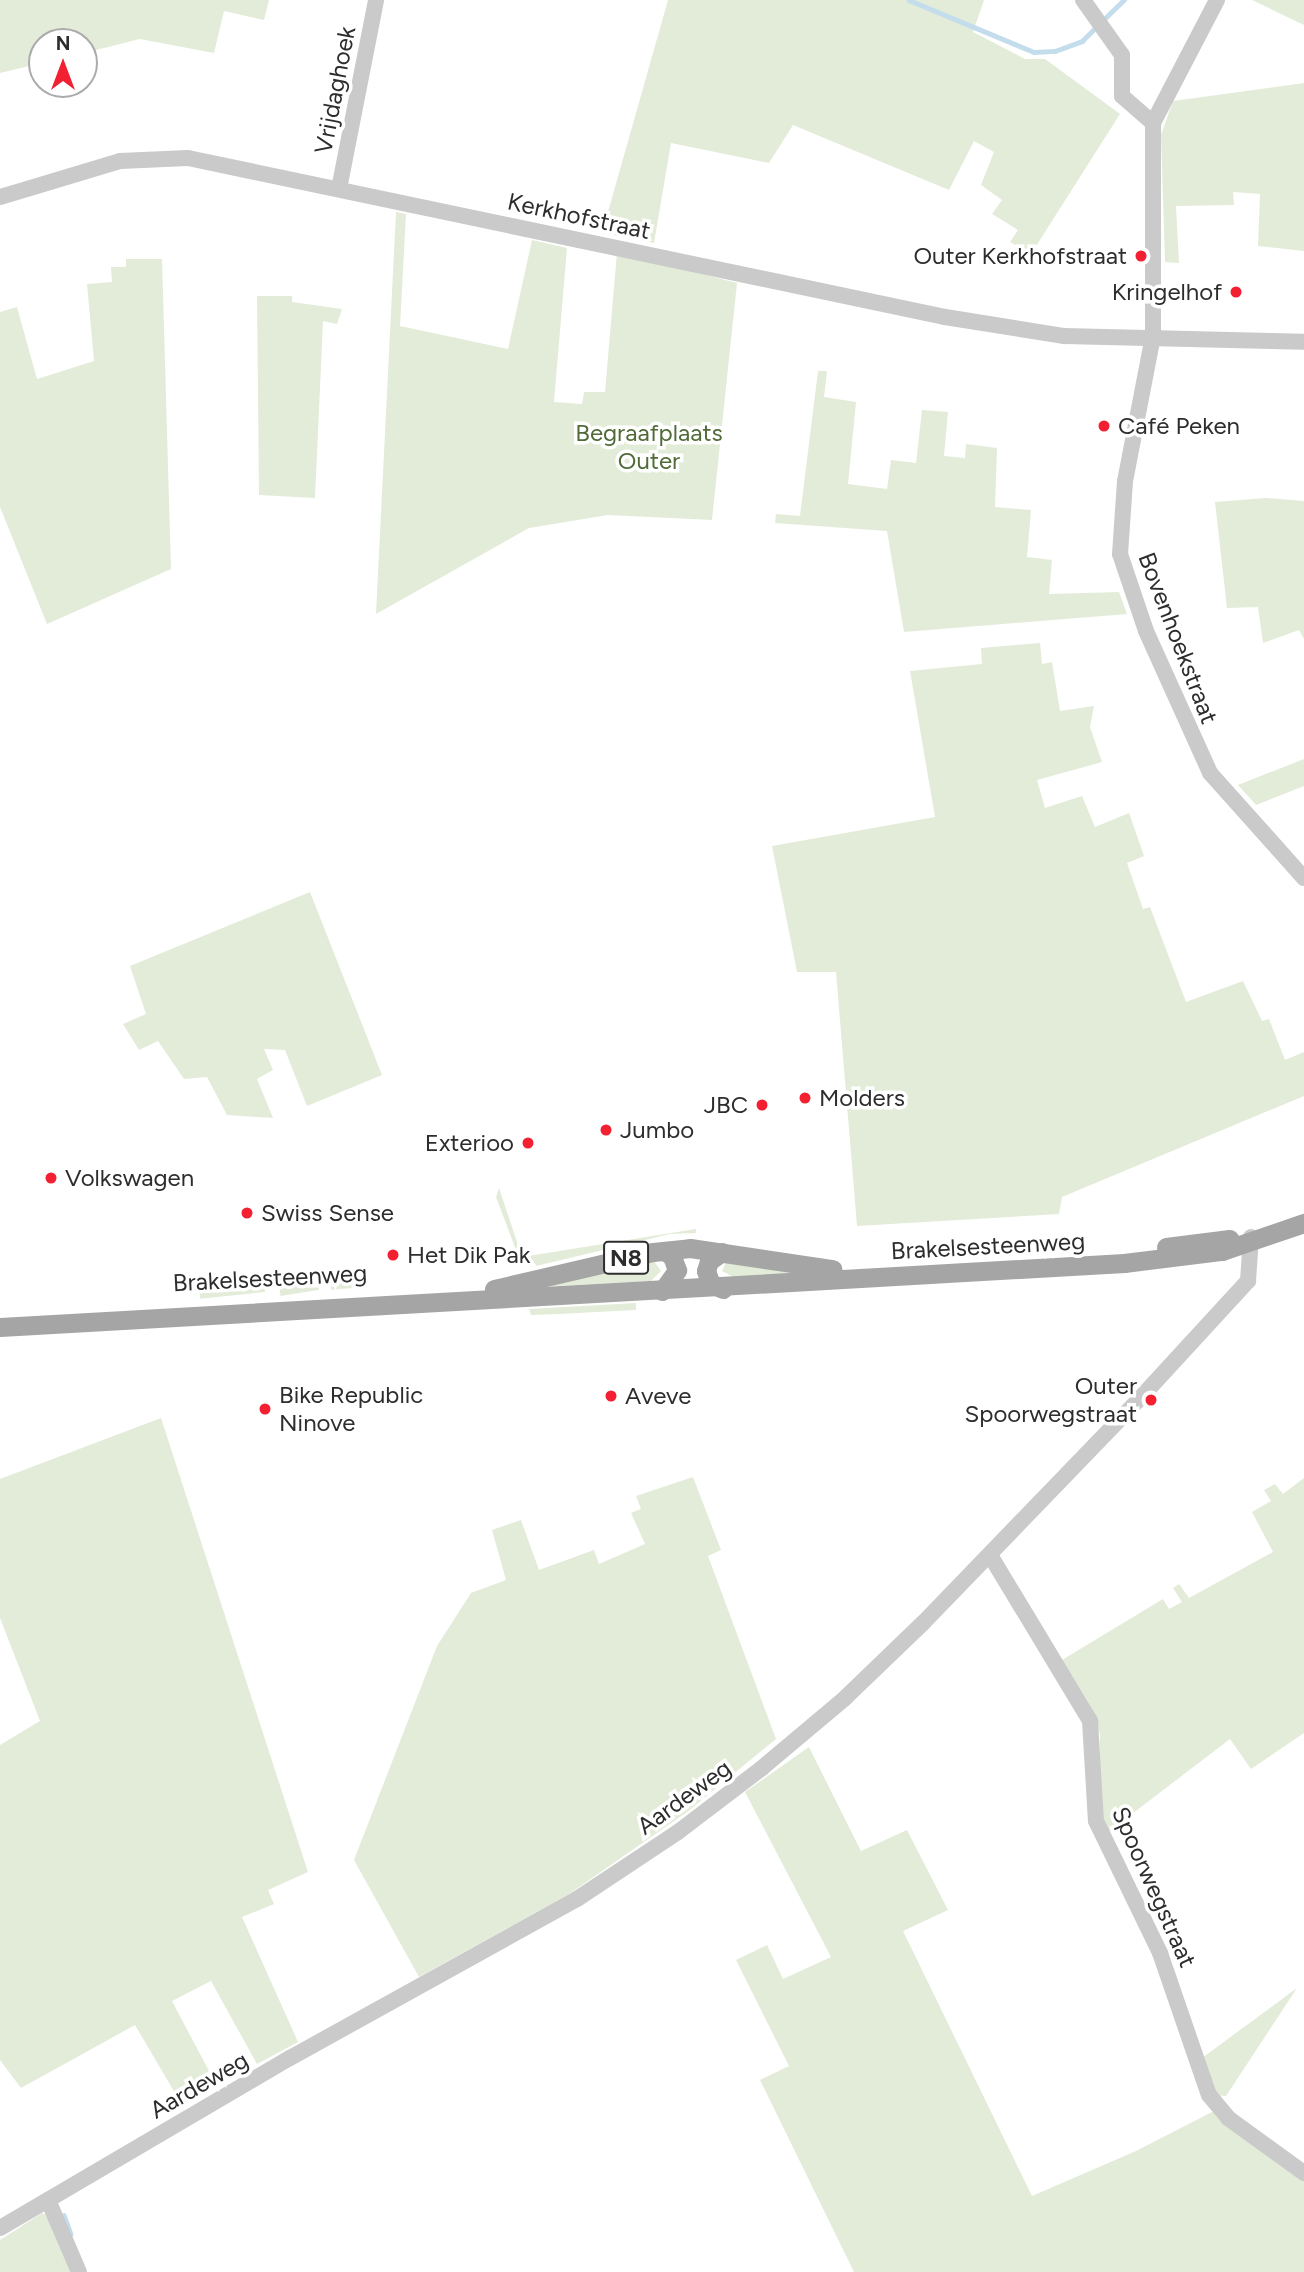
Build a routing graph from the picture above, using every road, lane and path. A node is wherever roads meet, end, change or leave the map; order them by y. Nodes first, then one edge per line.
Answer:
1 (376, 0) edge
2 (1083, 0) edge
3 (1217, 0) edge
4 (1153, 123) junction
5 (339, 189) junction
6 (0, 197) edge
7 (1153, 336) junction
8 (1304, 342) edge
9 (1304, 878) edge
10 (1304, 1223) edge
11 (1251, 1237) junction
12 (664, 1251) junction
13 (722, 1252) junction
14 (723, 1289) junction
15 (662, 1291) junction
16 (0, 1318) edge
17 (0, 1327) edge
18 (990, 1555) junction
19 (1304, 2173) edge
20 (48, 2200) junction
21 (0, 2228) edge
22 (79, 2272) edge

1 - 5 street, Vrijdaghoek
2 - 4 street
3 - 4 street
4 - 7 street, Bovenhoekstraat
5 - 6 street, Kerkhofstraat
5 - 7 street, Kerkhofstraat
7 - 8 street, Kerkhofstraat
7 - 9 street, Bovenhoekstraat
10 - 11 main road, Brakelsesteenweg / N8
11 - 13 main road, Brakelsesteenweg / N8
11 - 14 main road, Brakelsesteenweg / N8
11 - 18 street, Aardeweg
12 - 13 main road, Brakelsesteenweg / N8
12 - 15 main road
12 - 16 main road, Brakelsesteenweg / N8
13 - 14 main road
14 - 15 main road, Brakelsesteenweg / N8
15 - 17 main road, Brakelsesteenweg / N8
18 - 19 street, Spoorwegstraat
18 - 20 street, Aardeweg
20 - 21 street, Aardeweg
20 - 22 street

